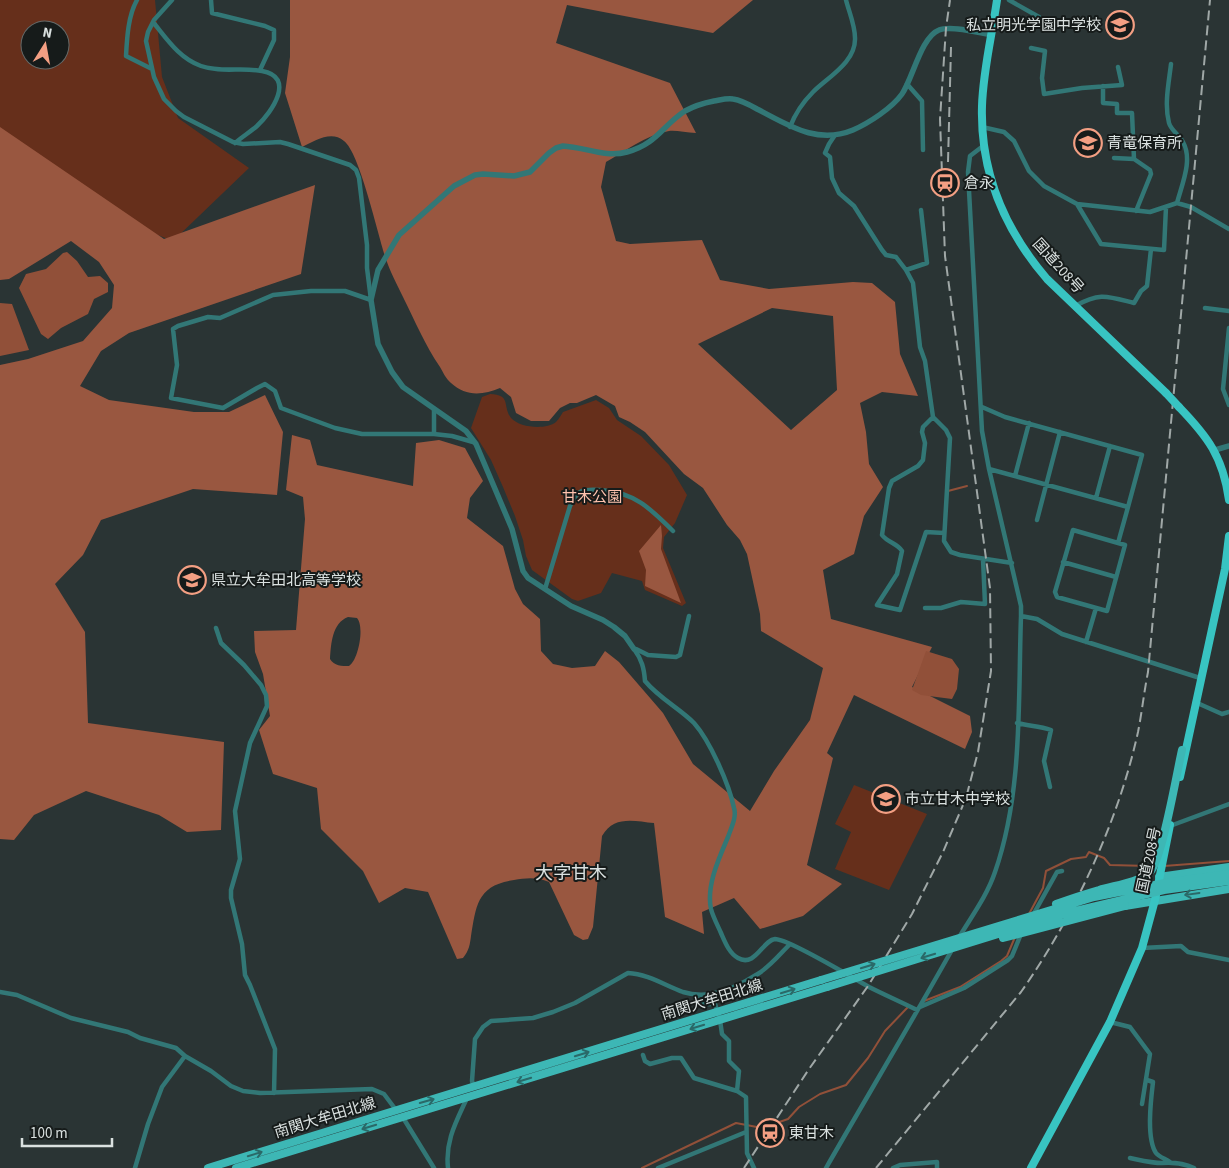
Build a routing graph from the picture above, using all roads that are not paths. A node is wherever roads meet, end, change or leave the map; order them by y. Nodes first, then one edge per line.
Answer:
1 (137, 0) edge
2 (172, 0) edge
3 (212, 0) edge
4 (846, 0) edge
5 (997, 0) edge
6 (1009, 0) edge
7 (1039, 17) dead end
8 (153, 22) junction
9 (992, 35) junction
10 (1031, 48) dead end
11 (1171, 64) dead end
12 (1118, 67) dead end
13 (152, 69) junction
14 (260, 70) junction
15 (907, 84) junction
16 (1103, 86) junction
17 (790, 127) junction
18 (982, 127) junction
19 (835, 135) junction
20 (235, 143) junction
21 (982, 146) junction
22 (922, 150) dead end
23 (1114, 158) dead end
24 (1134, 159) junction
25 (1177, 203) junction
26 (1077, 204) junction
27 (1166, 207) junction
28 (921, 210) dead end
29 (1136, 211) junction
30 (1229, 229) edge
31 (1151, 248) junction
32 (906, 270) junction
33 (371, 300) junction
34 (1075, 306) junction
35 (1205, 308) dead end
36 (1229, 311) edge
37 (1229, 328) edge
38 (1229, 405) edge
39 (982, 406) junction
40 (434, 409) junction
41 (933, 417) junction
42 (1029, 423) junction
43 (1060, 432) junction
44 (434, 434) junction
45 (473, 442) junction
46 (1110, 446) junction
47 (1229, 446) edge
48 (1215, 450) junction
49 (989, 468) junction
50 (1015, 476) junction
51 (1046, 485) junction
52 (1096, 498) junction
53 (1229, 500) edge
54 (1128, 507) junction
55 (1037, 520) dead end
56 (673, 531) dead end
57 (944, 533) junction
58 (1229, 536) edge
59 (1118, 542) junction
60 (983, 558) junction
61 (1063, 562) junction
62 (1012, 563) junction
63 (1227, 573) edge
64 (1116, 577) junction
65 (545, 589) junction
66 (925, 608) dead end
67 (1096, 608) junction
68 (689, 616) dead end
69 (1021, 616) junction
70 (216, 628) dead end
71 (1086, 642) junction
72 (634, 649) junction
73 (1200, 678) junction
74 (1195, 705) junction
75 (1229, 712) edge
76 (1018, 723) junction
77 (1050, 787) dead end
78 (1229, 804) edge
79 (1170, 826) junction
80 (1229, 867) edge
81 (1062, 871) dead end
82 (1229, 874) edge
83 (1159, 877) junction
84 (1229, 881) edge
85 (1229, 889) edge
86 (1155, 900) junction
87 (1000, 926) junction
88 (972, 942) junction
89 (790, 944) junction
90 (1142, 948) junction
91 (1229, 960) edge
92 (0, 992) edge
93 (697, 995) junction
94 (918, 1009) junction
95 (719, 1016) junction
96 (1110, 1022) junction
97 (643, 1055) dead end
98 (185, 1056) junction
99 (1147, 1080) junction
100 (474, 1087) junction
101 (737, 1092) junction
102 (274, 1093) junction
103 (467, 1097) junction
104 (1142, 1104) dead end
105 (399, 1113) junction
106 (746, 1132) junction
107 (1130, 1158) dead end
108 (1170, 1162) junction
109 (135, 1168) edge
110 (208, 1168) edge
111 (236, 1168) edge
112 (434, 1168) edge
113 (448, 1168) edge
114 (658, 1168) edge
115 (754, 1168) edge
116 (826, 1168) edge
117 (893, 1168) edge
118 (937, 1168) edge
119 (1031, 1168) edge
120 (1194, 1168) edge

1 - 13 street
2 - 8 street
3 - 14 street
4 - 17 street
5 - 9 highway, 国道208号
6 - 7 street
8 - 13 street
8 - 14 street
9 - 15 street
9 - 18 highway, 国道208号
10 - 16 street
11 - 25 street
12 - 16 street
13 - 20 street
14 - 20 street
15 - 19 street
15 - 22 street
16 - 24 street
17 - 19 street
17 - 33 street
18 - 21 highway, 国道208号
18 - 26 street
19 - 32 street
20 - 33 street
21 - 34 highway, 国道208号
21 - 39 street
23 - 24 street
24 - 29 street
25 - 27 street
25 - 30 street
26 - 29 street
26 - 31 street
27 - 29 street
27 - 31 street
28 - 32 street
31 - 34 street
32 - 41 street
33 - 40 street
33 - 44 street
34 - 48 highway, 国道208号, bridge
35 - 36 street
37 - 38 street
39 - 42 street
39 - 49 street
40 - 44 street
40 - 45 street
41 - 57 street
41 - 57 street
42 - 43 street
42 - 50 street
43 - 46 street
43 - 51 street
44 - 45 street
45 - 65 street
46 - 52 street
46 - 54 street
47 - 48 street
48 - 53 highway, 国道208号
49 - 50 street
49 - 62 street
50 - 51 street
51 - 52 street
51 - 55 street
52 - 54 street
54 - 59 street
56 - 65 street
57 - 60 street
58 - 63 highway, 国道208号
59 - 61 street
59 - 64 street
60 - 62 street
60 - 66 street
61 - 64 street
61 - 67 street
62 - 69 street
63 - 73 highway, 国道208号
64 - 67 street
65 - 72 street
67 - 71 street
68 - 72 street
69 - 71 street
69 - 76 street
70 - 102 street
71 - 73 street
72 - 89 street
73 - 74 highway, 国道208号
74 - 75 street
74 - 79 highway, 国道208号
74 - 87 main road, bridge
76 - 77 street
76 - 94 street
78 - 79 street
79 - 83 highway, 国道208号
80 - 83 main road
81 - 94 street
82 - 87 main road, 南関大牟田北線, bridge
83 - 86 highway, 国道208号
84 - 88 main road, 南関大牟田北線, bridge
85 -> 86 main road
86 - 88 main road, bridge
86 - 90 highway, 国道208号
95 -> 87 main road, 南関大牟田北線, bridge
88 -> 95 main road, 南関大牟田北線, bridge
89 - 93 street
89 - 94 street
90 - 91 street
90 - 96 highway, 国道208号
92 - 98 street
93 - 95 street
93 - 100 street
94 - 116 street
100 -> 95 main road, 南関大牟田北線
95 - 101 street
95 -> 103 main road, 南関大牟田北線
96 - 99 street
96 - 119 highway, 国道208号
97 - 101 street
98 - 102 street
98 - 109 street
99 - 104 street
99 - 108 street
100 - 103 street
105 -> 100 main road, 南関大牟田北線
101 - 106 street
102 - 105 street
103 - 105 main road, 南関大牟田北線
103 - 113 street
110 -> 105 main road, 南関大牟田北線
105 -> 111 main road, 南関大牟田北線
105 - 112 street
106 - 114 street
106 - 115 street
107 - 108 street
108 - 120 street
117 - 118 street

